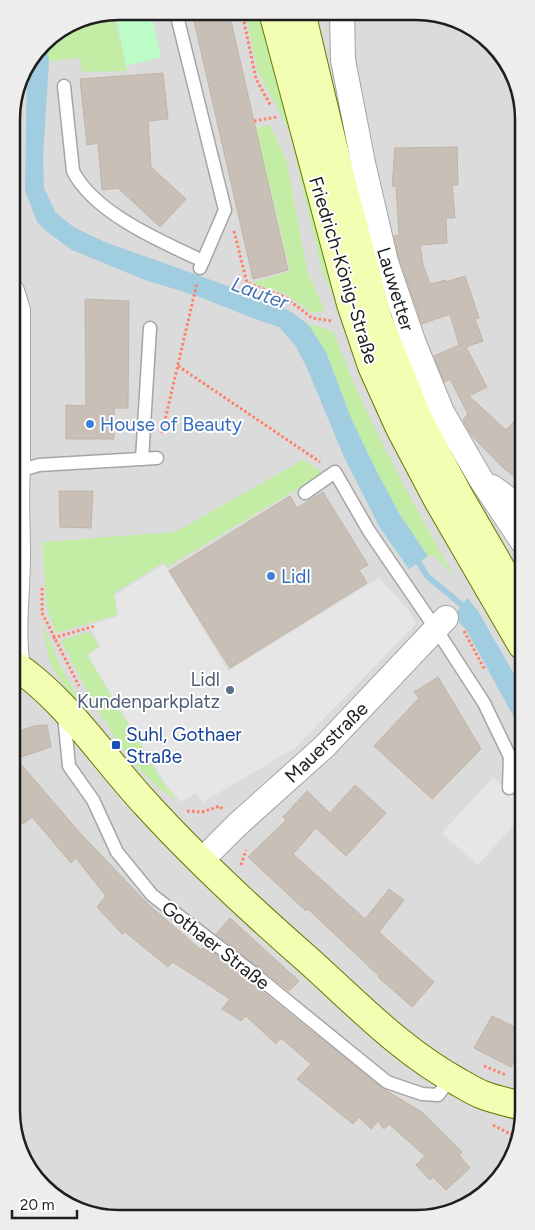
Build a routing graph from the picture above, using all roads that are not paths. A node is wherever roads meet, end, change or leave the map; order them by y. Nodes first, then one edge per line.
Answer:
1 (178, 20) edge
2 (274, 20) edge
3 (303, 20) edge
4 (342, 20) edge
5 (64, 86) dead end
6 (150, 328) dead end
7 (156, 458) road end
8 (142, 459) junction
9 (20, 465) edge
10 (480, 478) junction
11 (305, 493) dead end
12 (515, 504) edge
13 (515, 530) edge
14 (515, 593) edge
15 (441, 623) junction
16 (515, 633) edge
17 (20, 669) edge
18 (63, 707) junction
19 (509, 788) dead end
20 (201, 861) junction
21 (451, 1078) junction
22 (515, 1103) edge

1 - 5 lane
2 - 16 main road, Friedrich-König-Straße
3 - 14 main road, Friedrich-König-Straße
4 - 10 street, Lauwetter
6 - 8 lane
7 - 8 lane
8 - 9 lane
10 - 12 street
10 - 13 street, Lauwetter
11 - 15 lane
15 - 19 lane
15 - 20 street, Mauerstraße
17 - 18 main road
18 - 20 main road
18 - 21 lane, Gothaer Straße
20 - 21 main road
21 - 22 main road

